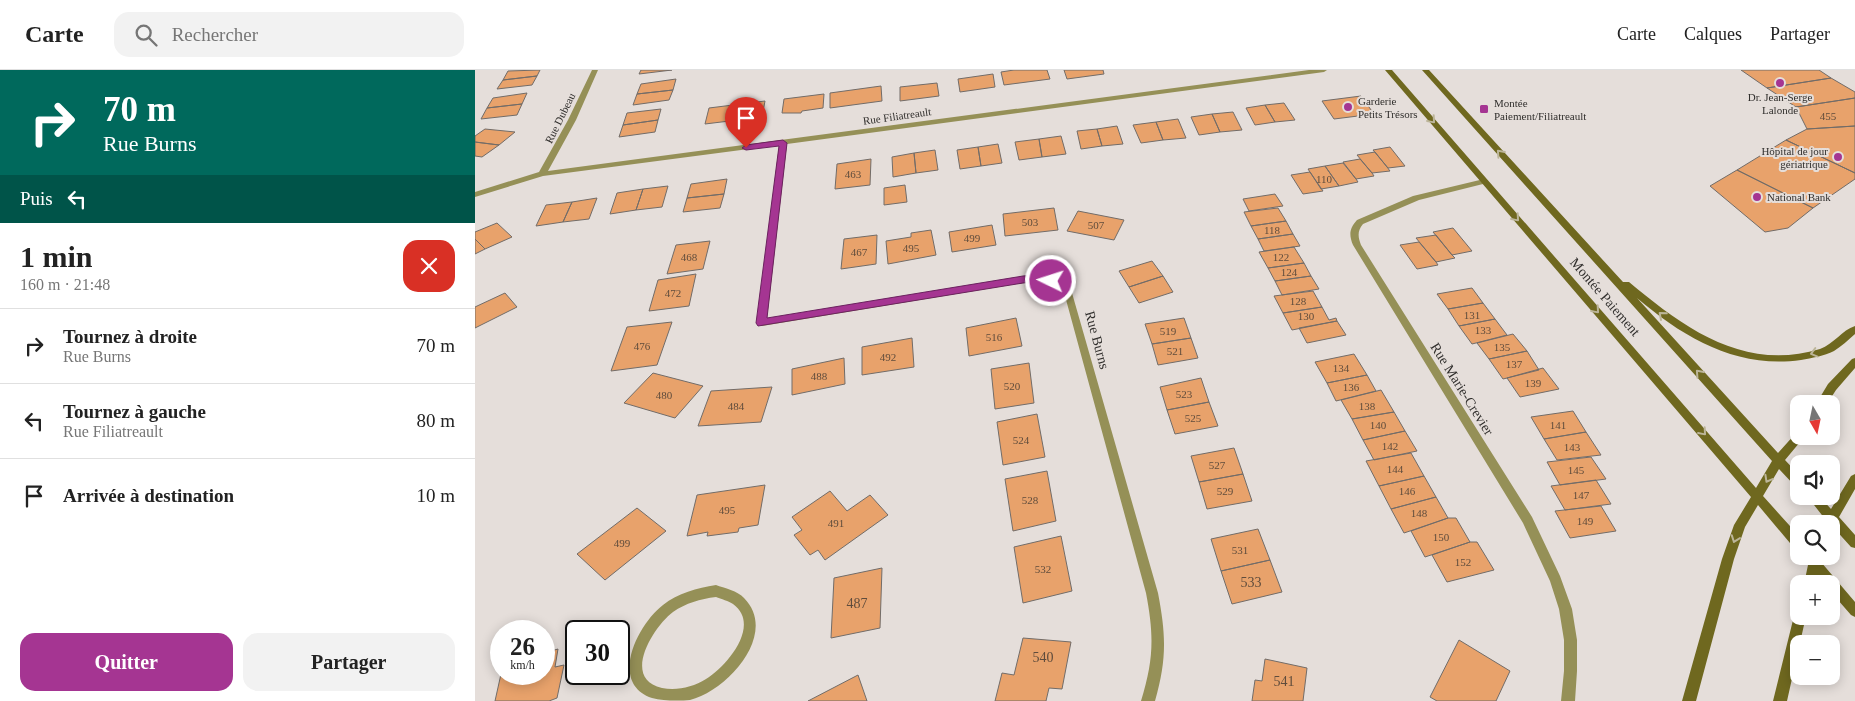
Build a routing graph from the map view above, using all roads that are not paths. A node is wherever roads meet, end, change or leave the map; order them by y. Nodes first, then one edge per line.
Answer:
1 (595, 70) edge
2 (1324, 70) edge
3 (1389, 70) edge
4 (1425, 70) edge
5 (783, 143) junction
6 (542, 174) junction
7 (1484, 181) junction
8 (475, 195) edge
9 (1594, 256) junction
10 (1855, 329) edge
11 (1855, 362) edge
12 (1827, 395) edge
13 (1792, 445) edge
14 (1778, 461) junction
15 (1790, 474) edge
16 (1855, 479) edge
17 (1758, 497) junction
18 (1833, 515) edge
19 (1840, 529) edge
20 (1790, 534) edge
21 (1855, 543) edge
22 (1819, 565) edge
23 (1855, 611) edge
24 (1798, 625) edge
25 (703, 695) edge
26 (1148, 701) edge
27 (1568, 701) edge
28 (1689, 701) edge
29 (1780, 701) edge

1 - 6 street, Rue Dubeau
2 - 5 street, Rue Filiatreault
3 -> 7 main road, Montée Paiement
9 -> 4 main road, Montée Paiement
5 - 6 street, Rue Filiatreault
5 - 26 street, Rue Burns
6 - 8 street, Rue Filiatreault
7 -> 17 main road, Montée Paiement
7 - 27 street, Rue Marie-Crevier
10 -> 9 main road
14 -> 9 main road, Montée Paiement
11 - 12 main road
13 - 14 main road
14 - 15 main road, Montée Paiement
14 -> 17 main road
16 - 18 main road
17 - 20 main road, Montée Paiement
17 -> 28 main road
19 - 21 main road
22 - 23 main road
24 - 29 main road
25 - 25 street

